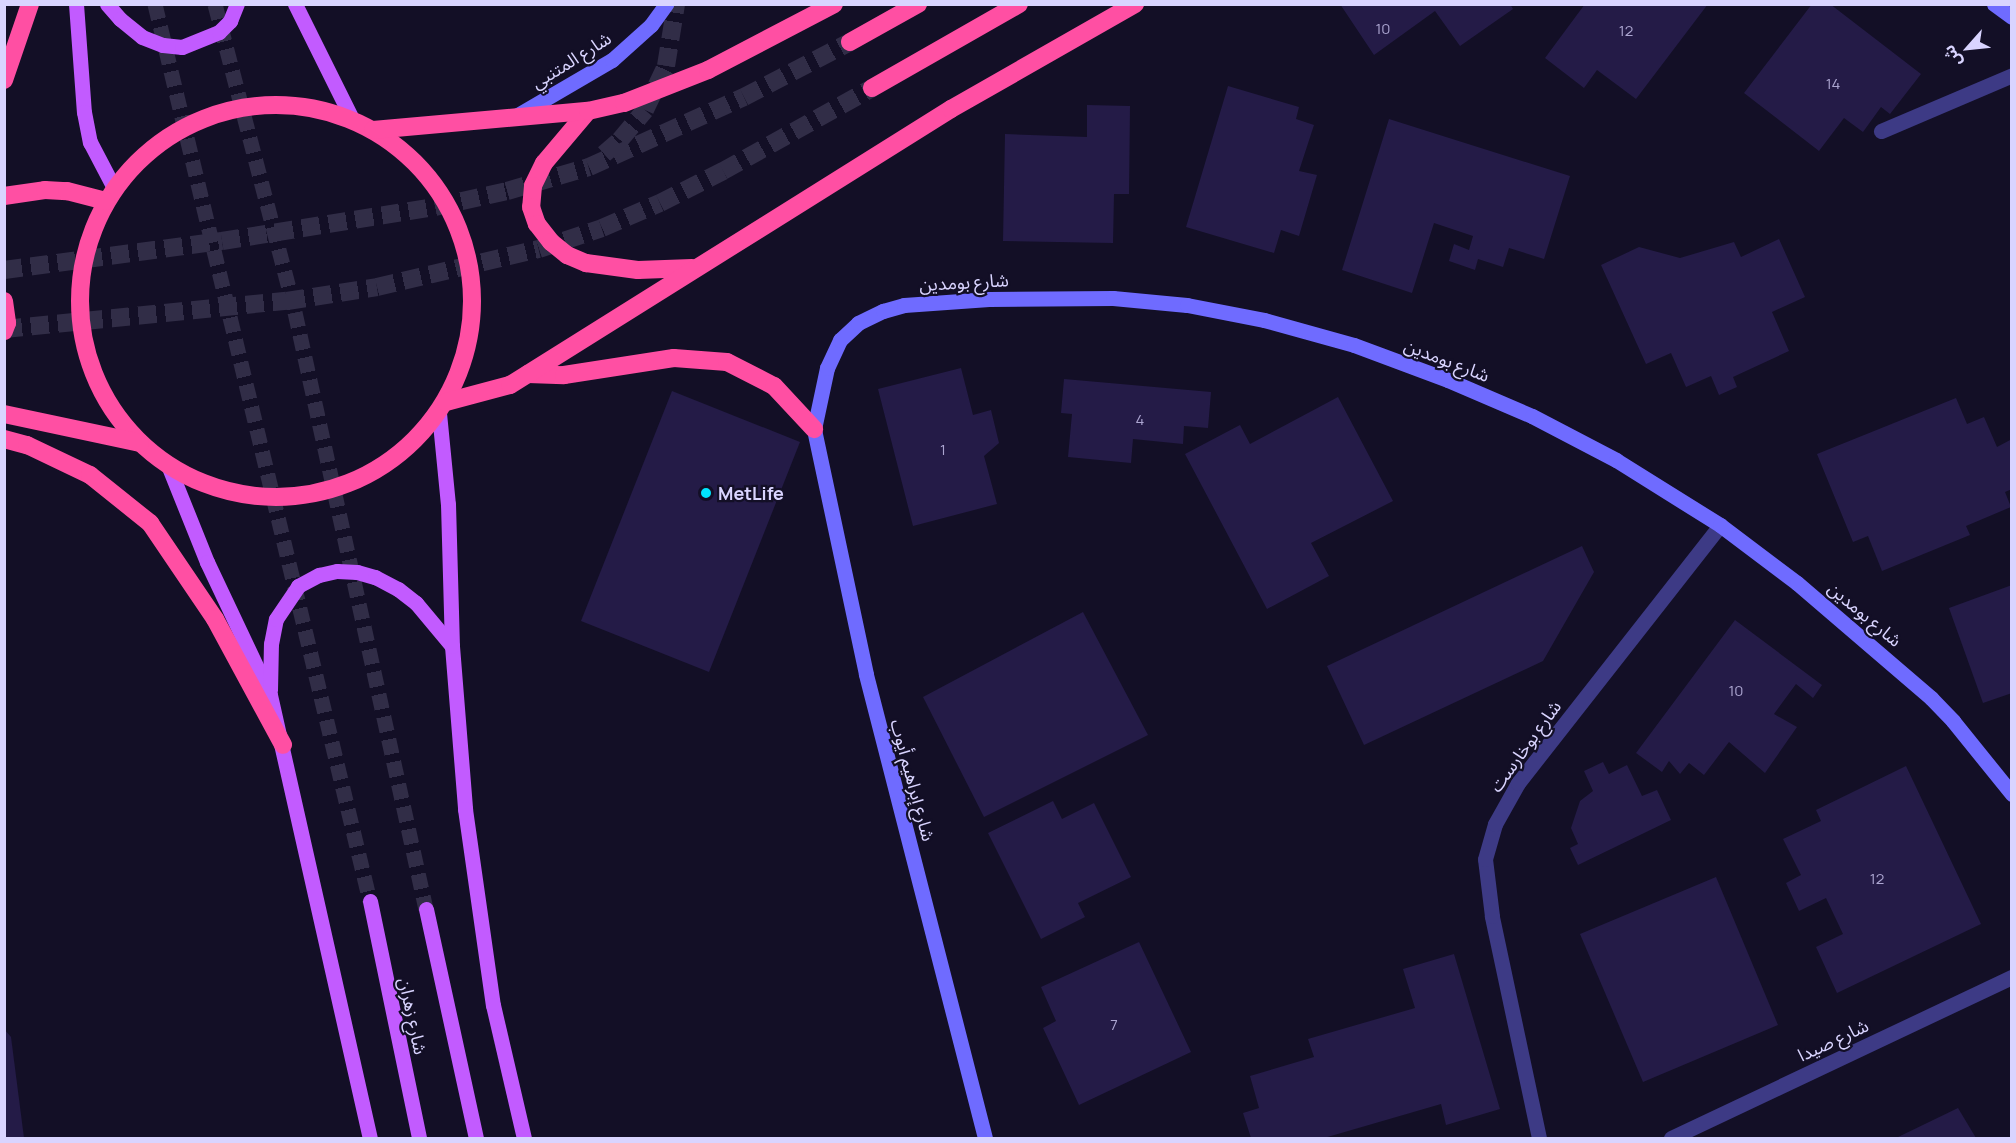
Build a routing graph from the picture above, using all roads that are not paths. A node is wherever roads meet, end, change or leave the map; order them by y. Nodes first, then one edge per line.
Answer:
1 (30, 4) edge
2 (76, 4) edge
3 (107, 4) edge
4 (237, 4) edge
5 (295, 4) edge
6 (666, 4) edge
7 (834, 4) edge
8 (918, 4) edge
9 (1019, 4) edge
10 (1135, 4) edge
11 (1994, 4) edge
12 (2012, 17) edge
13 (850, 42) tunnel mouth
14 (2012, 75) edge
15 (4, 80) edge
16 (872, 88) tunnel mouth
17 (588, 111) junction
18 (515, 117) junction
19 (352, 119) junction
20 (373, 130) junction
21 (1881, 131) dead end
22 (110, 195) junction
23 (4, 196) edge
24 (693, 268) junction
25 (4, 301) edge
26 (4, 331) edge
27 (528, 374) junction
28 (443, 407) junction
29 (4, 414) edge
30 (814, 429) junction
31 (4, 439) edge
32 (140, 443) junction
33 (168, 465) junction
34 (1720, 525) junction
35 (452, 646) junction
36 (270, 694) junction
37 (283, 745) junction
38 (2012, 794) edge
39 (370, 901) tunnel mouth
40 (426, 909) tunnel mouth
41 (2012, 977) edge
42 (370, 1138) edge
43 (419, 1138) edge
44 (476, 1138) edge
45 (524, 1138) edge
46 (985, 1138) edge
47 (1539, 1138) edge
48 (1671, 1138) edge

1 - 15 highway
2 - 22 main road
3 - 4 main road
5 - 19 main road
6 - 18 street, شارع المتنبي
7 - 17 highway
8 - 13 highway
9 - 16 highway
10 - 24 highway
11 - 12 street
14 - 21 street
17 - 18 highway
17 - 24 highway
18 - 20 highway
19 - 20 highway
19 - 22 highway
20 - 28 highway
22 - 23 highway
22 - 32 highway
24 - 27 highway
25 - 26 highway
27 - 28 highway
27 - 30 highway
28 - 33 highway
28 - 35 main road
29 - 32 highway
30 - 34 street, شارع بومدين
30 - 46 street, شارع إبراهيم أيوب
31 - 37 highway
32 - 33 highway
33 - 36 main road
34 - 38 street, شارع بومدين
34 - 47 street, شارع بوخارست
35 - 36 main road
35 - 45 main road
36 - 37 main road
37 - 42 main road
39 - 43 main road, شارع زهران
40 - 44 main road, شارع زهران
41 - 48 street, شارع صيدا

